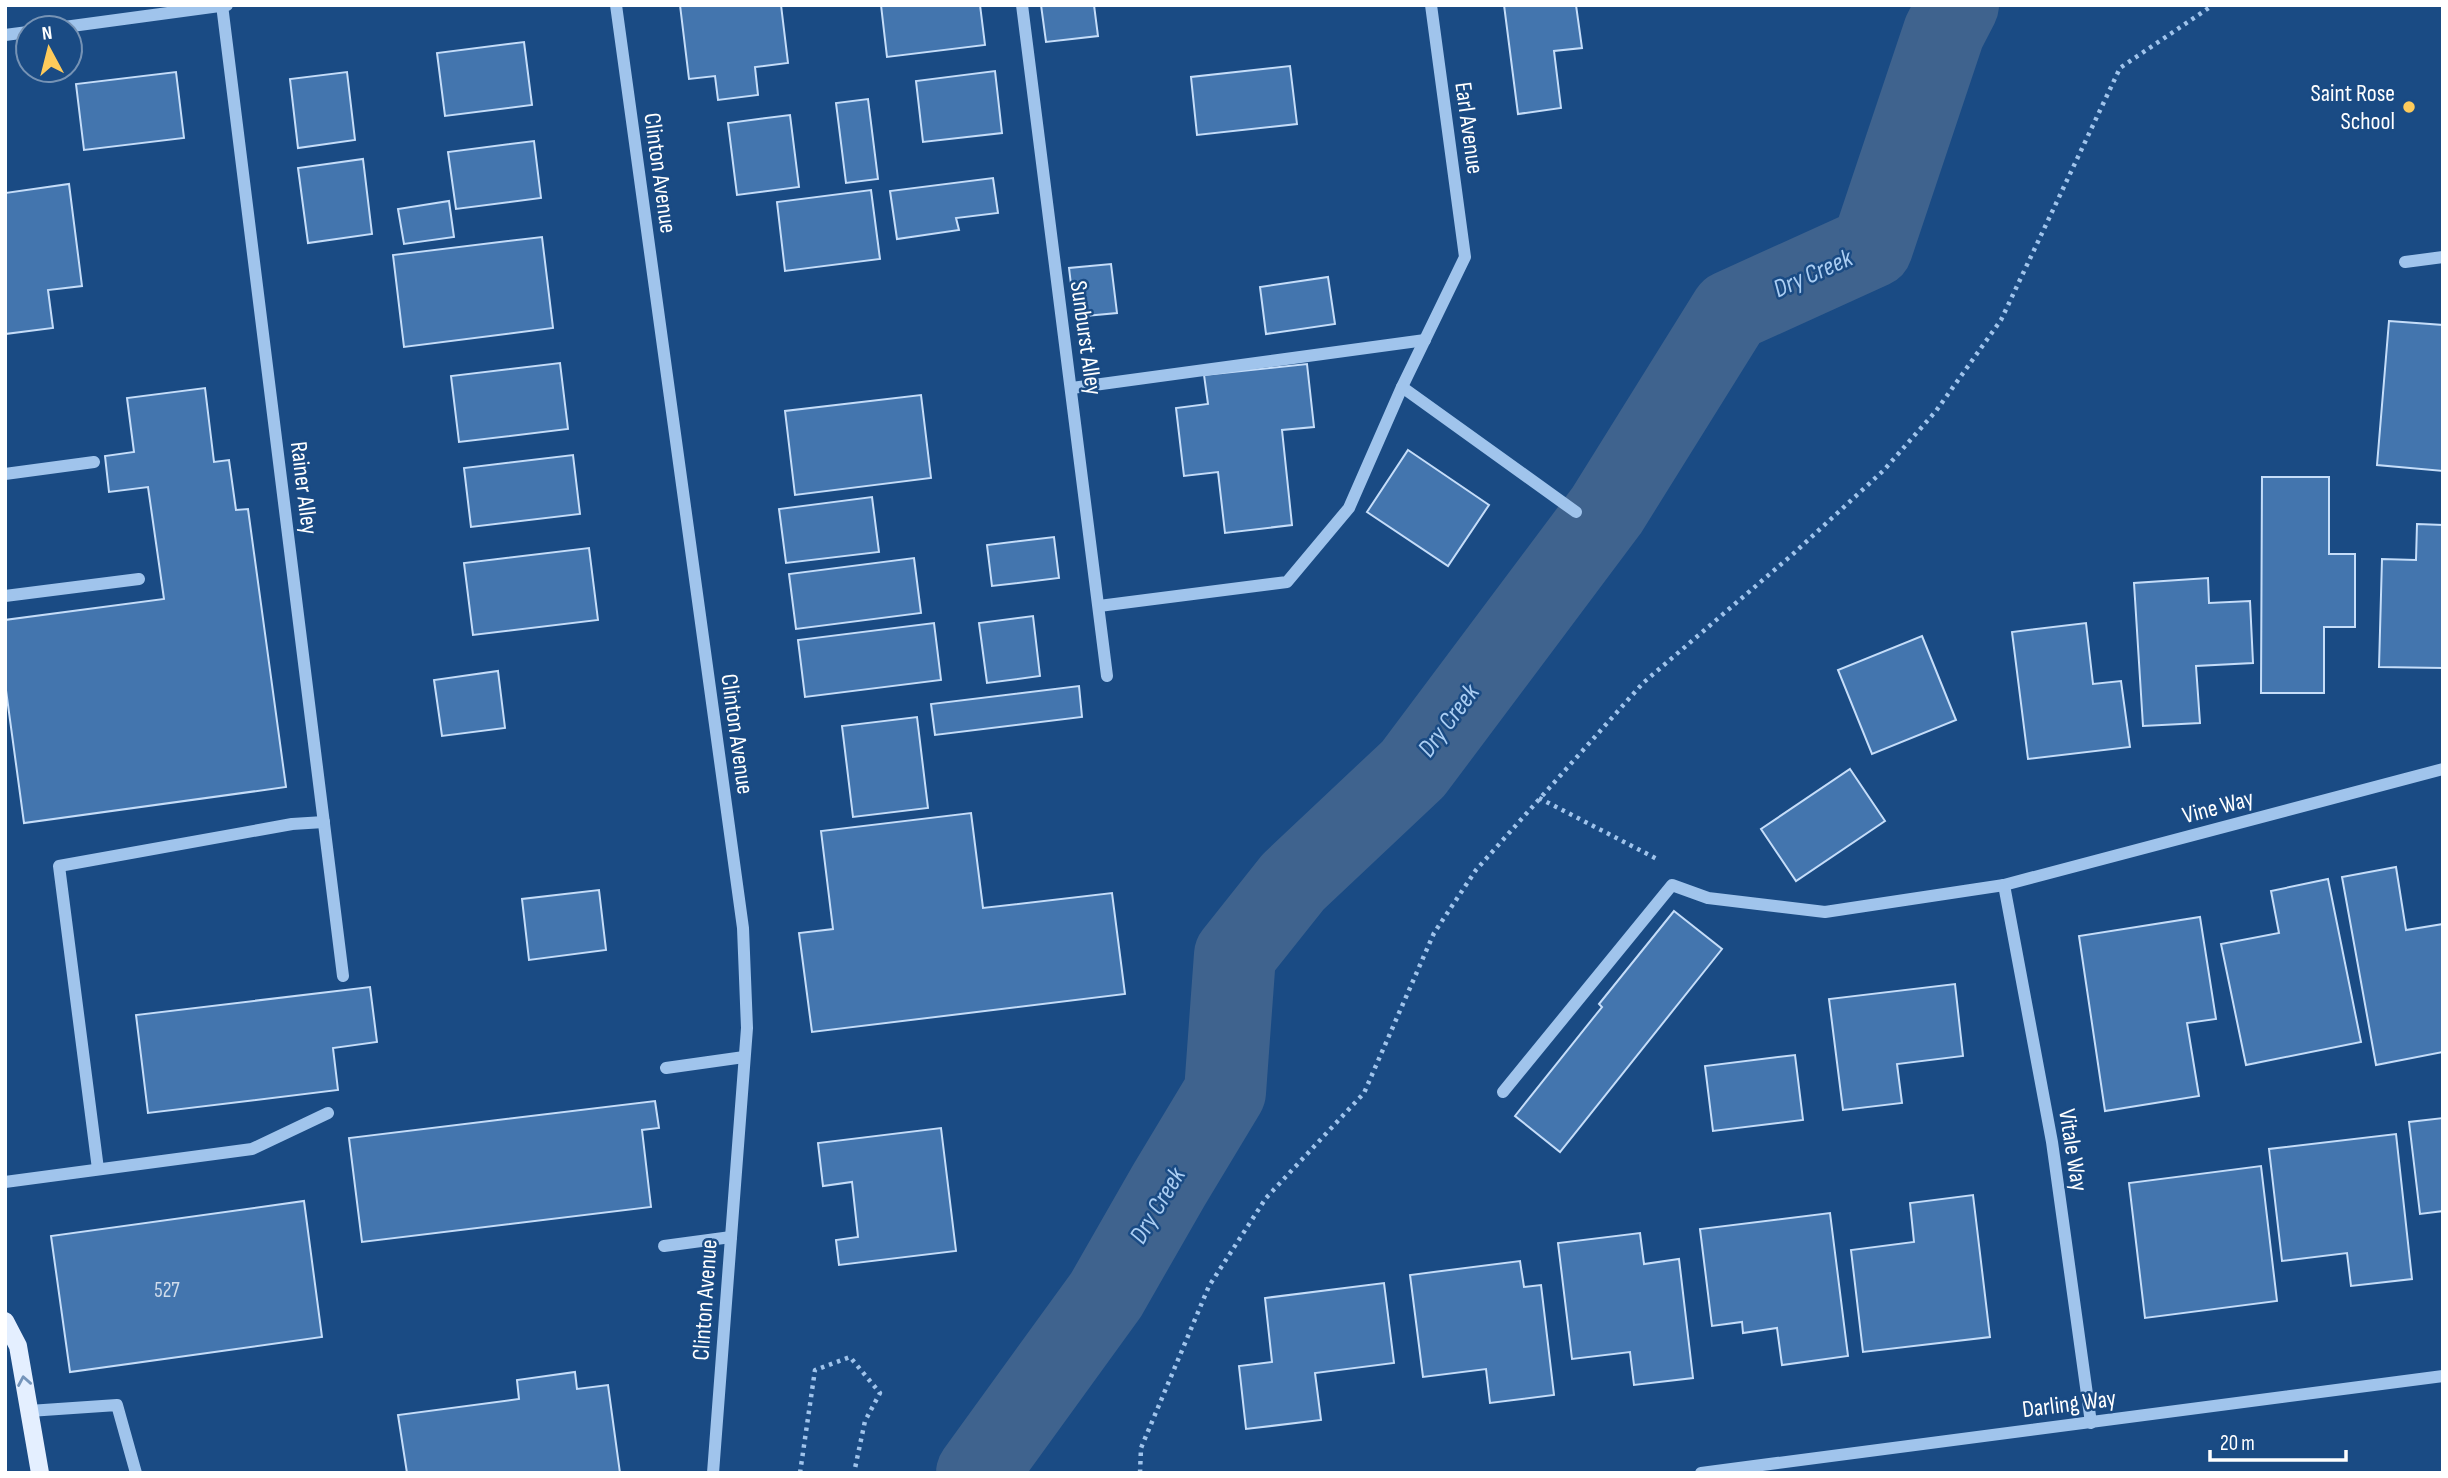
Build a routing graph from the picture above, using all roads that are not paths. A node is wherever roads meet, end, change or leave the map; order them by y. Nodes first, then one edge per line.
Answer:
1 (224, 5) edge
2 (616, 5) edge
3 (1022, 5) edge
4 (1432, 5) edge
5 (84, 24) edge
6 (2443, 257) edge
7 (2405, 262) dead end
8 (1425, 340) junction
9 (1402, 387) junction
10 (1072, 388) junction
11 (94, 462) dead end
12 (5, 474) edge
13 (1576, 512) dead end
14 (139, 579) dead end
15 (5, 597) edge
16 (1099, 606) junction
17 (1107, 676) dead end
18 (2443, 769) edge
19 (324, 822) junction
20 (2004, 886) junction
21 (343, 976) dead end
22 (744, 1057) junction
23 (666, 1068) dead end
24 (1503, 1092) dead end
25 (328, 1113) dead end
26 (98, 1169) junction
27 (5, 1182) edge
28 (731, 1237) junction
29 (664, 1246) dead end
30 (5, 1321) edge
31 (2443, 1376) edge
32 (29, 1411) junction
33 (2091, 1423) junction
34 (40, 1473) edge
35 (136, 1473) edge
36 (713, 1473) edge
37 (1701, 1473) edge

1 - 5 street
1 - 19 street, Rainer Alley
2 - 22 street, Clinton Avenue
3 - 10 street, Sunburst Alley
4 - 8 street, Earl Avenue
6 - 7 street
8 - 9 street
8 - 10 street
9 - 13 street
9 - 16 street
10 - 16 street, Sunburst Alley
11 - 12 street
14 - 15 street
16 - 17 street, Sunburst Alley
18 - 20 street, Vine Way
19 - 21 street, Rainer Alley
19 - 26 street
20 - 24 street, Vine Way
20 - 33 street, Vitale Way
22 - 23 street
22 - 28 street, Clinton Avenue
25 - 26 street
26 - 27 street
28 - 29 street
28 - 36 street, Clinton Avenue
32 -> 30 main road
31 - 33 street, Darling Way
32 - 34 main road
32 - 35 street
33 - 37 street, Darling Way

